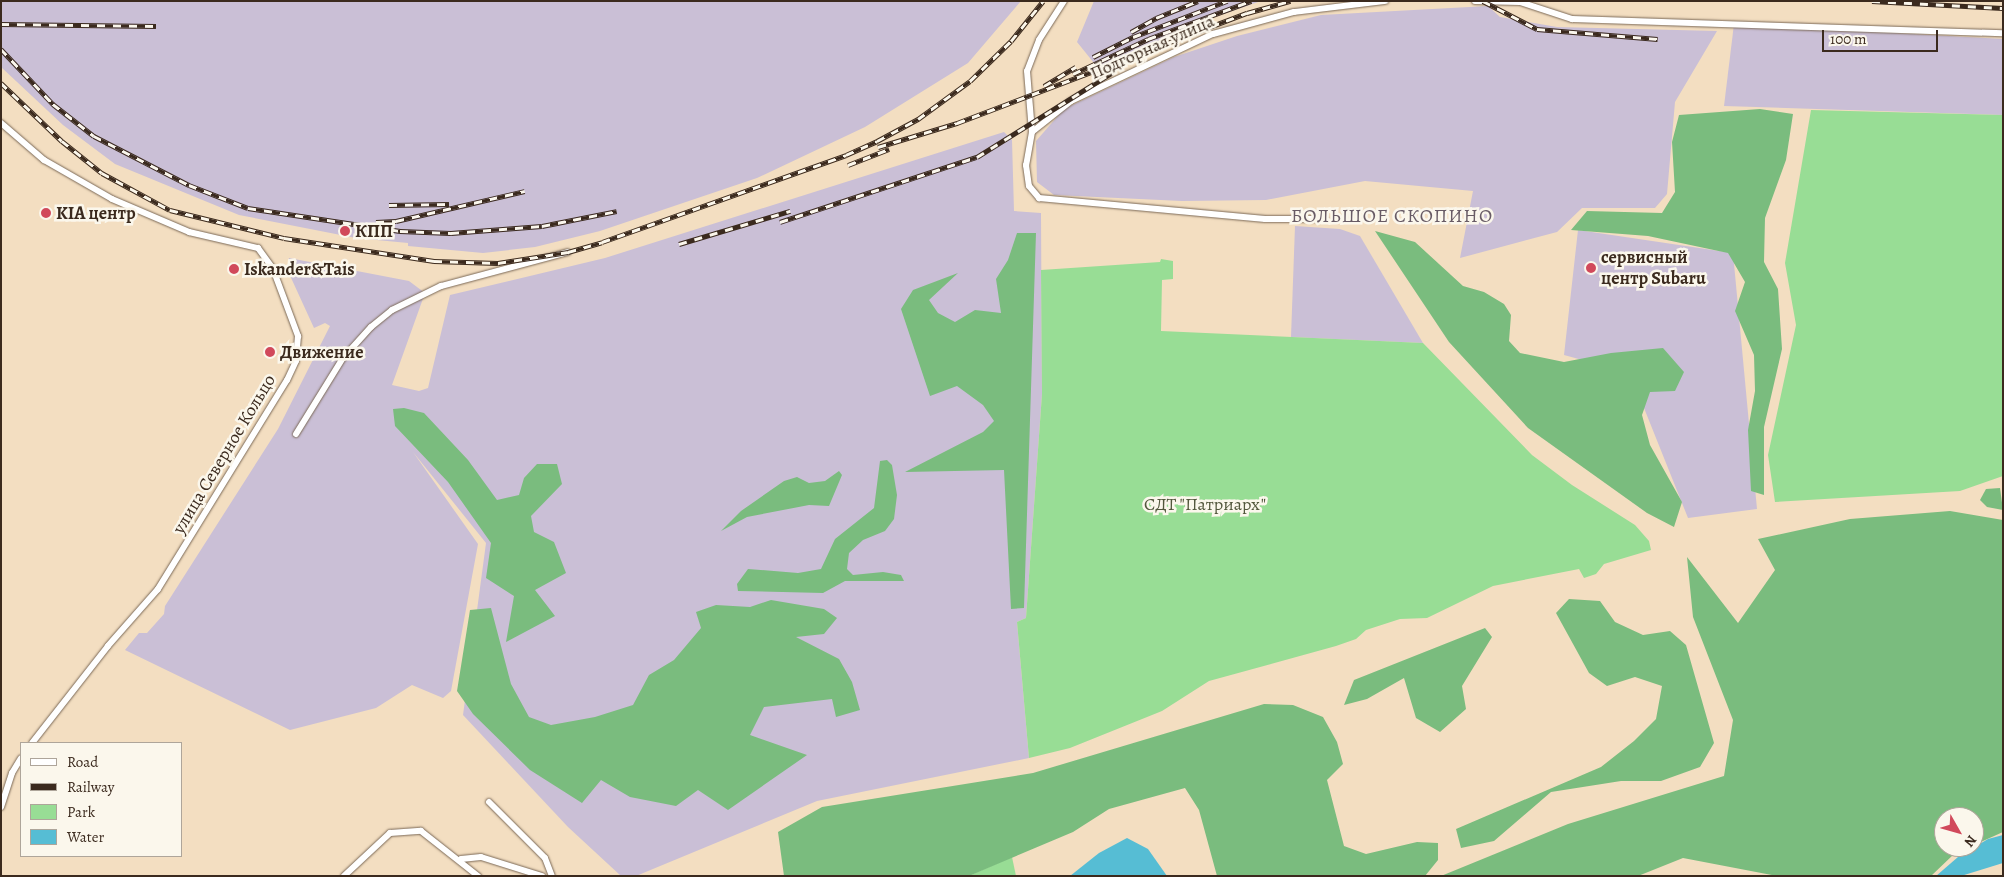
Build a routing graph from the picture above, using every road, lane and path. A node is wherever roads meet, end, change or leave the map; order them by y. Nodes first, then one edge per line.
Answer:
1 (1064, 1) edge
2 (1385, 1) edge
3 (1475, 1) edge
4 (2003, 33) edge
5 (1, 123) edge
6 (1032, 132) junction
7 (1325, 219) dead end
8 (568, 252) dead end
9 (296, 434) dead end
10 (33, 742) edge
11 (20, 760) edge
12 (489, 802) dead end
13 (1, 807) edge
14 (461, 860) junction
15 (344, 876) edge
16 (478, 876) edge
17 (542, 876) edge
18 (552, 876) edge

1 - 6 street
2 - 6 street, Подгорная улица
3 - 4 street
5 - 10 street, улица Северное Кольцо
6 - 7 street
8 - 9 street
11 - 13 street
12 - 18 street
14 - 15 street
14 - 16 street
14 - 17 street

